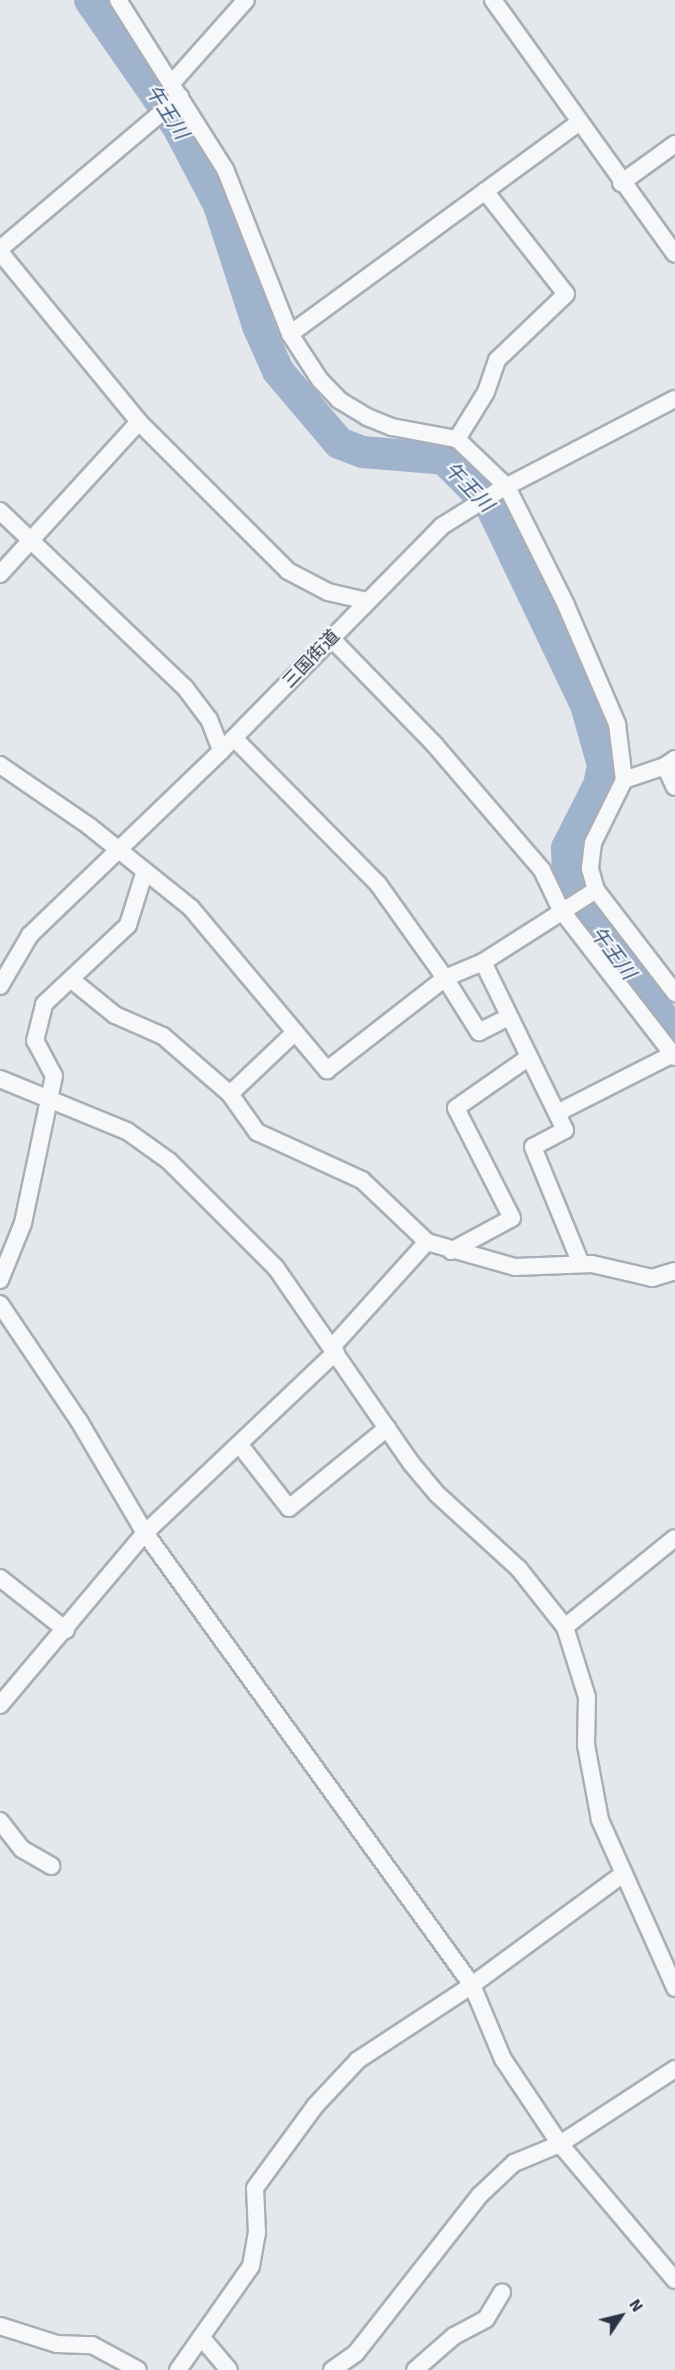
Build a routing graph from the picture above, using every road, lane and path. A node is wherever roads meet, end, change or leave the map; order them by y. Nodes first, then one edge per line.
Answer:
1 (118, 0) edge
2 (246, 0) edge
3 (493, 0) edge
4 (176, 93) junction
5 (578, 123) junction
6 (675, 144) edge
7 (621, 183) junction
8 (485, 191) junction
9 (0, 250) edge
10 (675, 254) edge
11 (290, 334) junction
12 (675, 399) edge
13 (139, 422) junction
14 (457, 439) junction
15 (502, 489) junction
16 (0, 511) edge
17 (30, 540) junction
18 (0, 574) edge
19 (367, 601) junction
20 (331, 638) junction
21 (234, 738) junction
22 (220, 751) junction
23 (670, 762) edge
24 (0, 765) edge
25 (624, 780) junction
26 (675, 787) edge
27 (115, 851) junction
28 (144, 874) junction
29 (594, 891) junction
30 (561, 910) junction
31 (483, 962) junction
32 (445, 978) junction
33 (72, 981) junction
34 (0, 986) edge
35 (675, 993) edge
36 (508, 1017) junction
37 (295, 1032) junction
38 (674, 1055) edge
39 (529, 1057) junction
40 (0, 1078) edge
41 (230, 1094) junction
42 (47, 1097) junction
43 (559, 1112) junction
44 (427, 1242) junction
45 (451, 1251) junction
46 (581, 1264) junction
47 (675, 1271) edge
48 (0, 1280) edge
49 (0, 1304) edge
50 (334, 1349) junction
51 (387, 1428) junction
52 (239, 1444) junction
53 (145, 1533) junction
54 (675, 1538) edge
55 (0, 1578) edge
56 (564, 1627) junction
57 (66, 1630) junction
58 (0, 1705) edge
59 (0, 1821) edge
60 (52, 1866) dead end
61 (623, 1874) junction
62 (472, 1985) junction
63 (675, 1988) edge
64 (675, 2069) edge
65 (560, 2144) junction
66 (675, 2280) edge
67 (502, 2292) dead end
68 (0, 2326) edge
69 (201, 2337) junction
70 (138, 2370) edge
71 (178, 2370) edge
72 (229, 2370) edge
73 (332, 2370) edge
74 (415, 2370) edge

1 - 4 street
2 - 4 street
3 - 5 street
4 - 9 street
4 - 11 street
5 - 7 street
5 - 8 street
6 - 7 street
7 - 10 street
8 - 11 street
8 - 14 street
9 - 13 street
11 - 14 street
12 - 15 street, 三国街道
13 - 17 street
13 - 19 street
14 - 15 street
15 - 19 street, 三国街道
15 - 25 street
16 - 17 street
17 - 18 street
17 - 22 street
19 - 20 street, 三国街道
20 - 21 street, 三国街道
20 - 30 street
21 - 22 street, 三国街道
21 - 32 street
22 - 27 street, 三国街道
23 - 25 street
23 - 26 street
24 - 27 street
25 - 29 street
27 - 28 street
27 - 34 street, 三国街道
28 - 33 street
28 - 37 street
29 - 30 street
29 - 35 street
30 - 31 street
30 - 38 street
31 - 32 street
31 - 36 street
32 - 36 street
32 - 37 street
33 - 41 street
33 - 42 street
36 - 39 street
37 - 41 street
38 - 43 street
39 - 43 street
39 - 45 street
40 - 42 street
41 - 44 street
42 - 48 street
42 - 50 street
43 - 46 street
44 - 45 street
44 - 50 street
45 - 46 street
46 - 47 street
49 - 53 street
50 - 51 street
50 - 52 street
51 - 52 street
51 - 56 street
52 - 53 street
53 - 57 street
53 - 62 street
54 - 56 street
55 - 57 street
56 - 61 street
57 - 58 street
59 - 60 street
61 - 62 street
61 - 63 street
62 - 65 street
62 - 69 street
64 - 65 street
65 - 66 street
65 - 73 street
67 - 74 street
68 - 70 street
69 - 71 street
69 - 72 street

